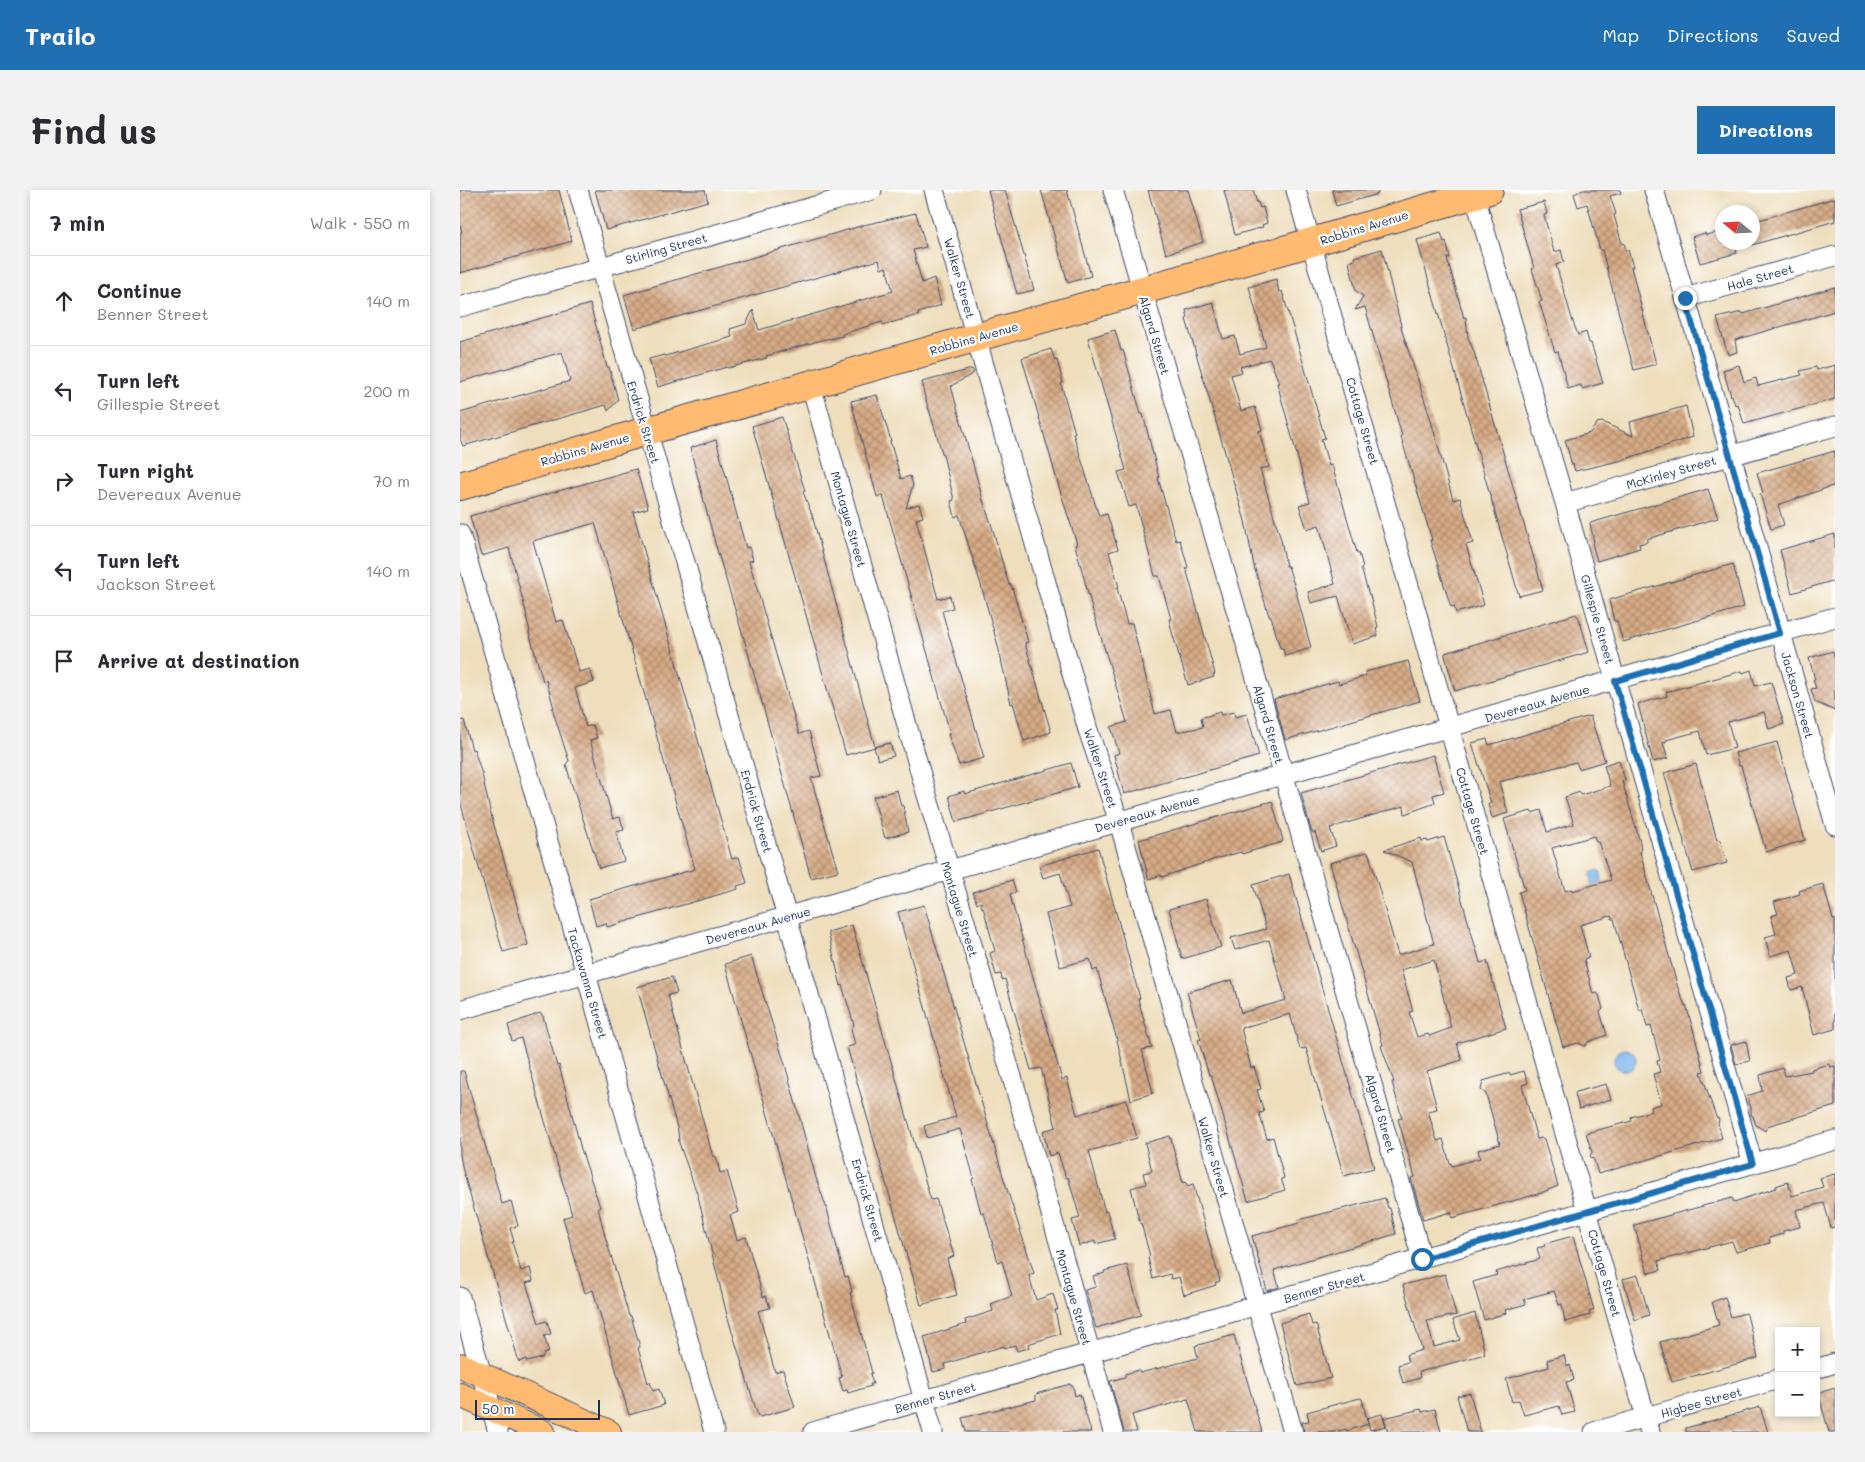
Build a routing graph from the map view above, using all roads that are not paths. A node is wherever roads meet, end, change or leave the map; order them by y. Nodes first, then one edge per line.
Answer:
1 (578, 190) edge
2 (872, 190) edge
3 (934, 190) edge
4 (1113, 190) edge
5 (1296, 190) edge
6 (1654, 190) edge
7 (1479, 191) edge
8 (1312, 242) junction
9 (1835, 256) edge
10 (601, 267) junction
11 (1142, 291) junction
12 (1685, 298) junction
13 (460, 307) edge
14 (976, 338) junction
15 (811, 385) junction
16 (1835, 426) edge
17 (647, 431) junction
18 (1731, 455) junction
19 (460, 486) edge
20 (1566, 503) junction
21 (460, 534) edge
22 (1835, 617) edge
23 (1780, 633) junction
24 (1615, 681) junction
25 (1450, 728) junction
26 (1284, 773) junction
27 (1119, 822) junction
28 (1835, 825) edge
29 (949, 872) junction
30 (787, 917) junction
31 (586, 974) junction
32 (460, 1010) edge
33 (1835, 1140) edge
34 (1753, 1164) junction
35 (1588, 1212) junction
36 (1422, 1259) junction
37 (460, 1297) edge
38 (1256, 1306) junction
39 (1090, 1354) junction
40 (1835, 1363) edge
41 (460, 1365) edge
42 (1820, 1368) edge
43 (482, 1375) junction
44 (1775, 1380) edge
45 (460, 1395) edge
46 (925, 1400) junction
47 (490, 1408) junction
48 (1648, 1425) edge
49 (498, 1432) edge
50 (544, 1432) edge
51 (609, 1432) edge
52 (714, 1432) edge
53 (813, 1432) edge
54 (933, 1432) edge
55 (1113, 1432) edge
56 (1293, 1432) edge
57 (1594, 1432) edge

1 - 10 street, Erdrick Street
2 - 10 street, Stirling Street
3 - 14 street, Walker Street
4 - 11 street, Algard Street
5 - 8 street, Cottage Street
6 - 12 street, Jackson Street
7 - 8 highway, Robbins Avenue
7 - 20 street, Gillespie Street
8 - 11 highway, Robbins Avenue
8 - 25 street, Cottage Street
9 - 12 street, Hale Street
10 - 13 street, Stirling Street
10 - 17 street, Erdrick Street
11 - 14 highway, Robbins Avenue
11 - 26 street, Algard Street
12 - 18 street, Jackson Street
14 - 15 highway, Robbins Avenue
14 - 27 street, Walker Street
15 - 17 highway, Robbins Avenue
15 - 29 street, Montague Street
16 - 18 street, McKinley Street
17 - 19 highway, Robbins Avenue
17 - 30 street, Erdrick Street
18 - 20 street, McKinley Street
18 - 23 street, Jackson Street
20 - 24 street, Gillespie Street
21 - 31 street, Tackawanna Street
22 - 23 street, Devereaux Avenue
23 - 24 street, Devereaux Avenue
23 - 28 street, Jackson Street
24 - 25 street, Devereaux Avenue
24 - 34 street, Gillespie Street
25 - 26 street, Devereaux Avenue
25 - 35 street, Cottage Street
26 - 27 street, Devereaux Avenue
26 - 36 street, Algard Street
27 - 29 street, Devereaux Avenue
27 - 38 street, Walker Street
29 - 30 street, Devereaux Avenue
29 - 39 street, Montague Street
30 - 31 street, Devereaux Avenue
30 - 46 street, Erdrick Street
31 - 32 street, Devereaux Avenue
31 - 52 street, Tackawanna Street
33 - 34 street, Benner Street
34 - 35 street, Benner Street
35 - 36 street, Benner Street
35 - 48 street, Cottage Street
36 - 38 street, Benner Street
37 - 43 street
38 - 39 street, Benner Street
38 - 56 street, Walker Street
39 - 46 street, Benner Street
39 - 55 street, Montague Street
40 - 42 street
41 - 43 main road
43 - 47 street
43 - 51 main road
44 - 48 street, Higbee Street
45 - 47 main road
46 - 53 street, Benner Street
46 - 54 street, Erdrick Street
47 - 49 street
47 - 50 main road
48 - 57 street, Higbee Street

